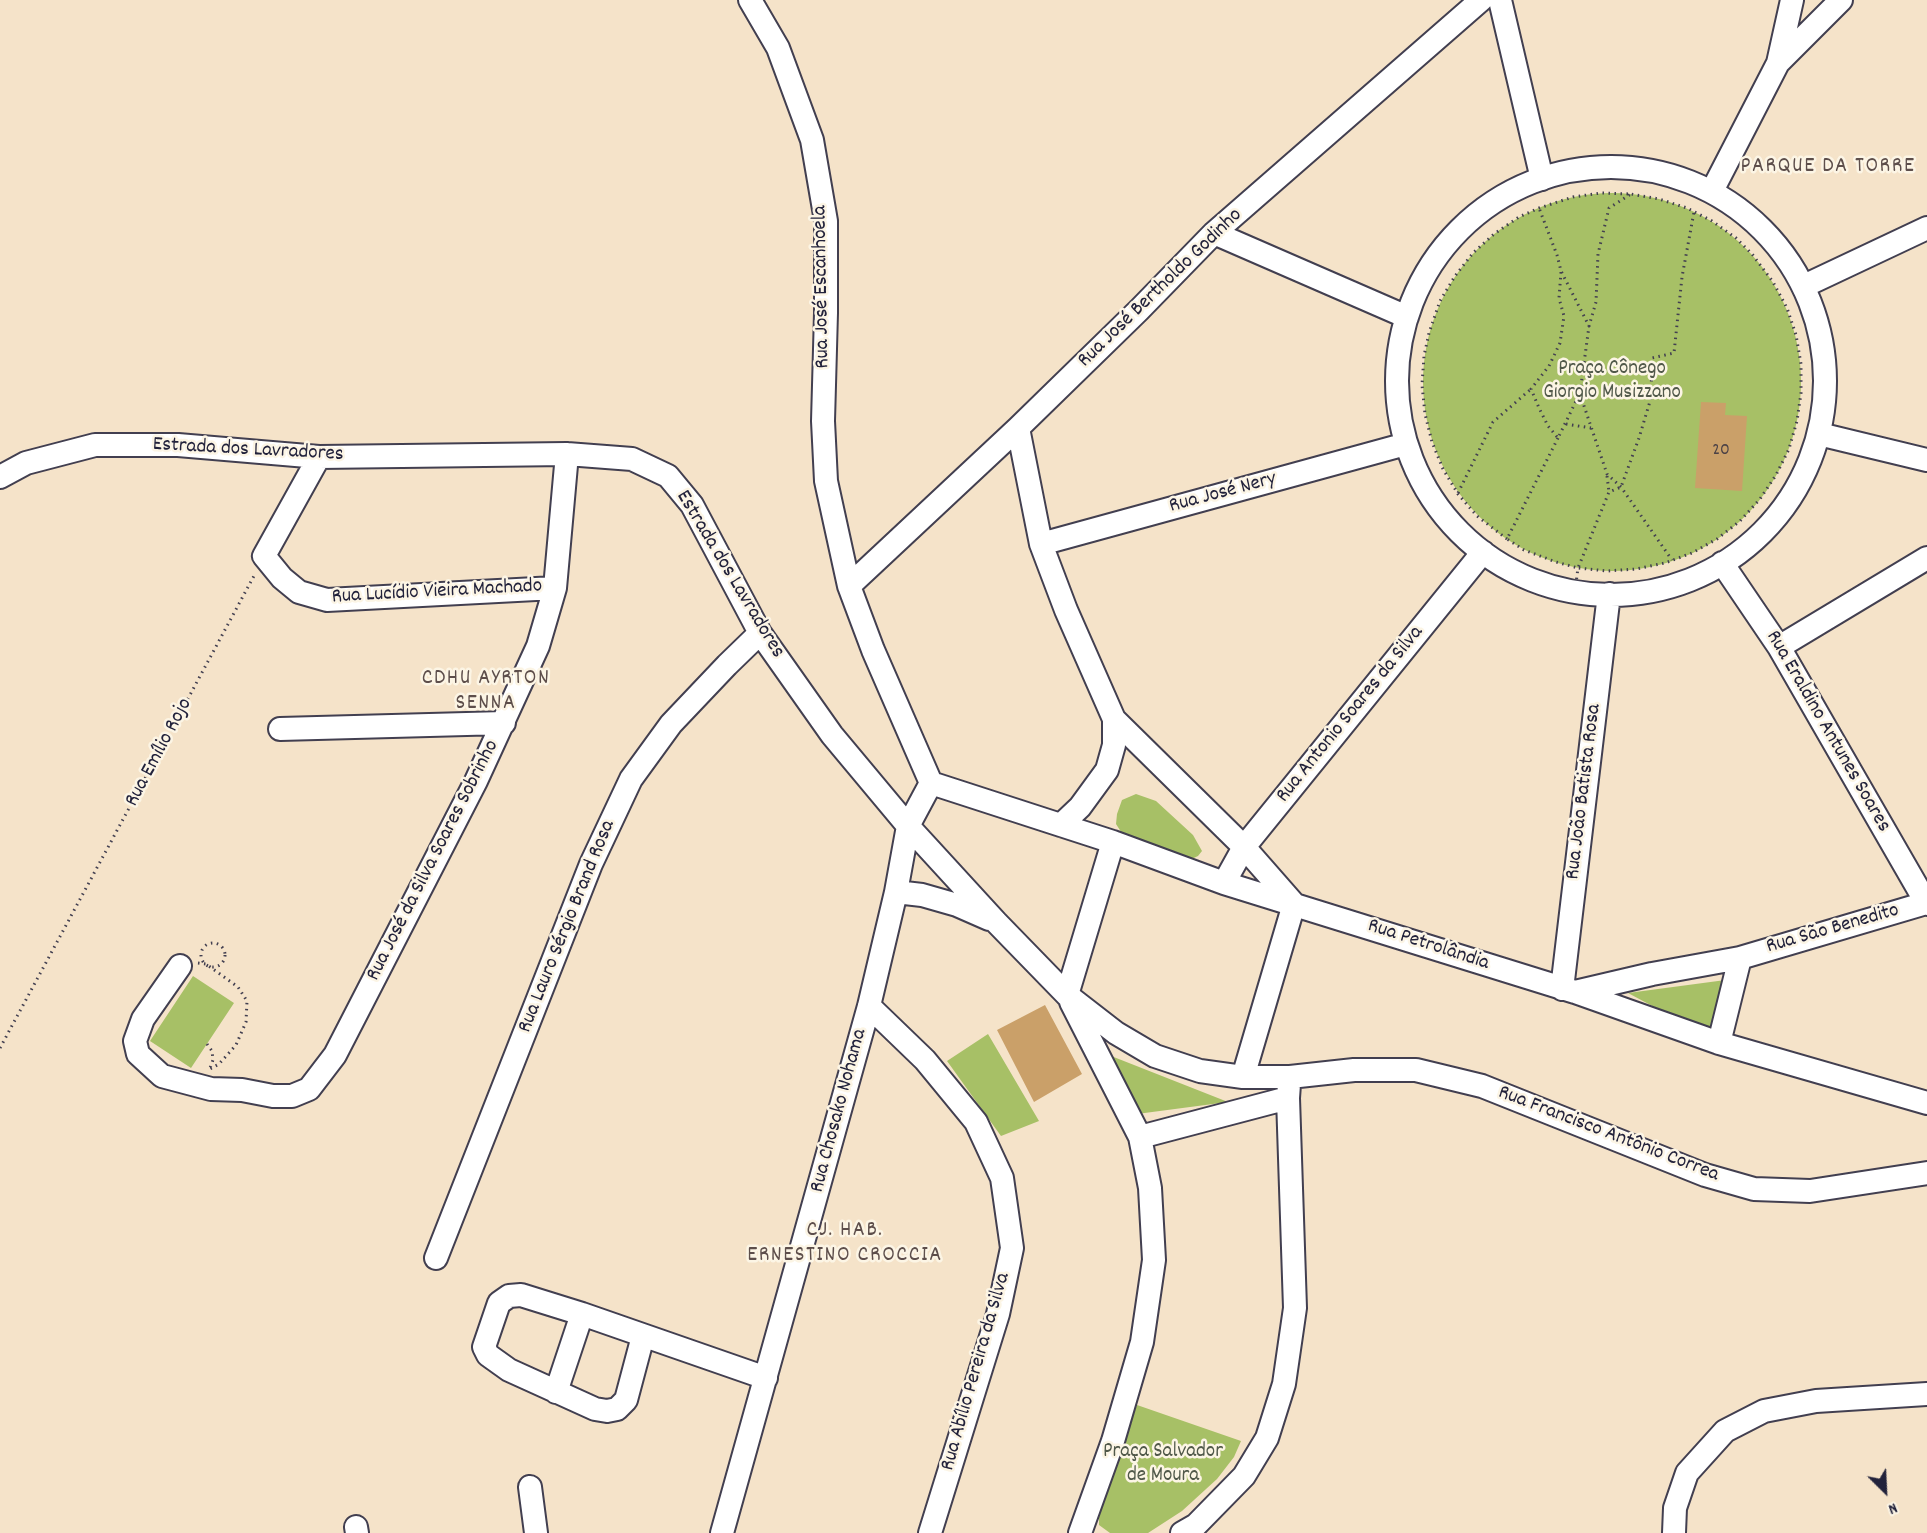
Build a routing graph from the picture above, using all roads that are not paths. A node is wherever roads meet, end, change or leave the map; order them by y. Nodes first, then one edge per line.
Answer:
1 (750, 0) edge
2 (1481, 0) edge
3 (1500, 0) edge
4 (1792, 0) edge
5 (1841, 0) edge
6 (1778, 63) junction
7 (1542, 179) junction
8 (1712, 191) junction
9 (1927, 228) edge
10 (1214, 233) junction
11 (1804, 286) junction
12 (1407, 317) junction
13 (1018, 428) junction
14 (1819, 434) junction
15 (1406, 444) junction
16 (567, 454) junction
17 (319, 457) junction
18 (1927, 460) edge
19 (0, 477) edge
20 (1041, 544) junction
21 (1483, 552) junction
22 (1927, 558) edge
23 (1722, 563) junction
24 (849, 586) junction
25 (555, 588) junction
26 (1609, 594) junction
27 (760, 633) junction
28 (1779, 647) junction
29 (1114, 719) junction
30 (504, 723) junction
31 (280, 729) dead end
32 (931, 783) junction
33 (1061, 825) junction
34 (908, 826) junction
35 (1113, 842) junction
36 (1244, 847) junction
37 (1224, 883) junction
38 (896, 892) junction
39 (1294, 904) junction
40 (1927, 904) edge
41 (996, 922) junction
42 (1740, 958) junction
43 (186, 965) road end
44 (1569, 991) junction
45 (1067, 995) junction
46 (869, 1006) junction
47 (1719, 1043) junction
48 (1243, 1077) junction
49 (1289, 1087) junction
50 (1927, 1103) edge
51 (1140, 1137) junction
52 (1927, 1173) edge
53 (436, 1258) dead end
54 (582, 1314) junction
55 (643, 1336) junction
56 (766, 1378) junction
57 (556, 1392) junction
58 (1927, 1394) edge
59 (530, 1487) dead end
60 (536, 1533) edge
61 (722, 1533) edge
62 (930, 1533) edge
63 (1080, 1533) edge
64 (1182, 1533) edge
65 (1674, 1533) edge

1 - 24 street, Rua José Escanhoela
2 - 10 street, Rua José Bertholdo Godinho
3 - 7 street
4 - 6 street
5 - 6 street
6 - 8 street
7 - 8 street
7 - 12 street
8 - 11 street
9 - 11 street
10 - 12 street
10 - 13 street, Rua José Bertholdo Godinho
11 - 14 street
12 - 15 street
13 - 20 street
13 - 24 street, Rua José Bertholdo Godinho
14 - 18 street
14 - 23 street
15 - 20 street, Rua José Nery
15 - 21 street
16 - 17 street, Estrada dos Lavradores
16 - 25 street, Rua José da Silva Soares Sobrinho
16 - 27 street, Estrada dos Lavradores
17 - 19 street, Estrada dos Lavradores
17 - 25 street, Rua Lucídio Vieira Machado
20 - 29 street
21 - 26 street
21 - 36 street, Rua Antonio Soares da Silva
22 - 28 street
23 - 26 street
23 - 28 street, Rua Eraldino Antunes Soares
24 - 32 street, Rua José Escanhoela
25 - 30 street, Rua José da Silva Soares Sobrinho
26 - 44 street, Rua João Batista Rosa
27 - 34 street, Estrada dos Lavradores
27 - 53 street, Rua Lauro Sérgio Brand Rosa
28 - 40 street, Rua Eraldino Antunes Soares
29 - 33 street
29 - 36 street
30 - 31 street
30 - 43 street, Rua José da Silva Soares Sobrinho
32 - 33 street, Rua Petrolândia
32 - 34 street, Rua Chosako Nohama
33 - 35 street, Rua Petrolândia
34 - 38 street, Rua Chosako Nohama
34 - 41 street, Estrada dos Lavradores
35 - 37 street, Rua Petrolândia
35 - 45 street
36 - 37 street, Rua Antonio Soares da Silva
36 - 39 street
37 - 39 street, Rua Petrolândia
38 - 41 street
38 - 46 street, Rua Chosako Nohama
39 - 44 street, Rua Petrolândia
39 - 48 street
40 - 42 street, Rua São Benedito
41 - 45 street, Estrada dos Lavradores
42 - 44 street, Rua São Benedito
42 - 47 street, Rua São Benedito
44 - 47 street, Rua Petrolândia
45 - 48 street, Rua Francisco Antônio Correa
45 - 51 street
46 - 56 street, Rua Chosako Nohama
46 - 62 street, Rua Abílio Pereira da Silva
47 - 50 street, Rua Petrolândia
48 - 49 street, Rua Francisco Antônio Correa
49 - 51 street, Rua Francisco Antônio Correa
49 - 52 street, Rua Francisco Antônio Correa
49 - 64 street
51 - 63 street
54 - 55 street
54 - 57 street
54 - 57 street
55 - 56 street
55 - 57 street
56 - 61 street, Rua Chosako Nohama
58 - 65 street
59 - 60 street

